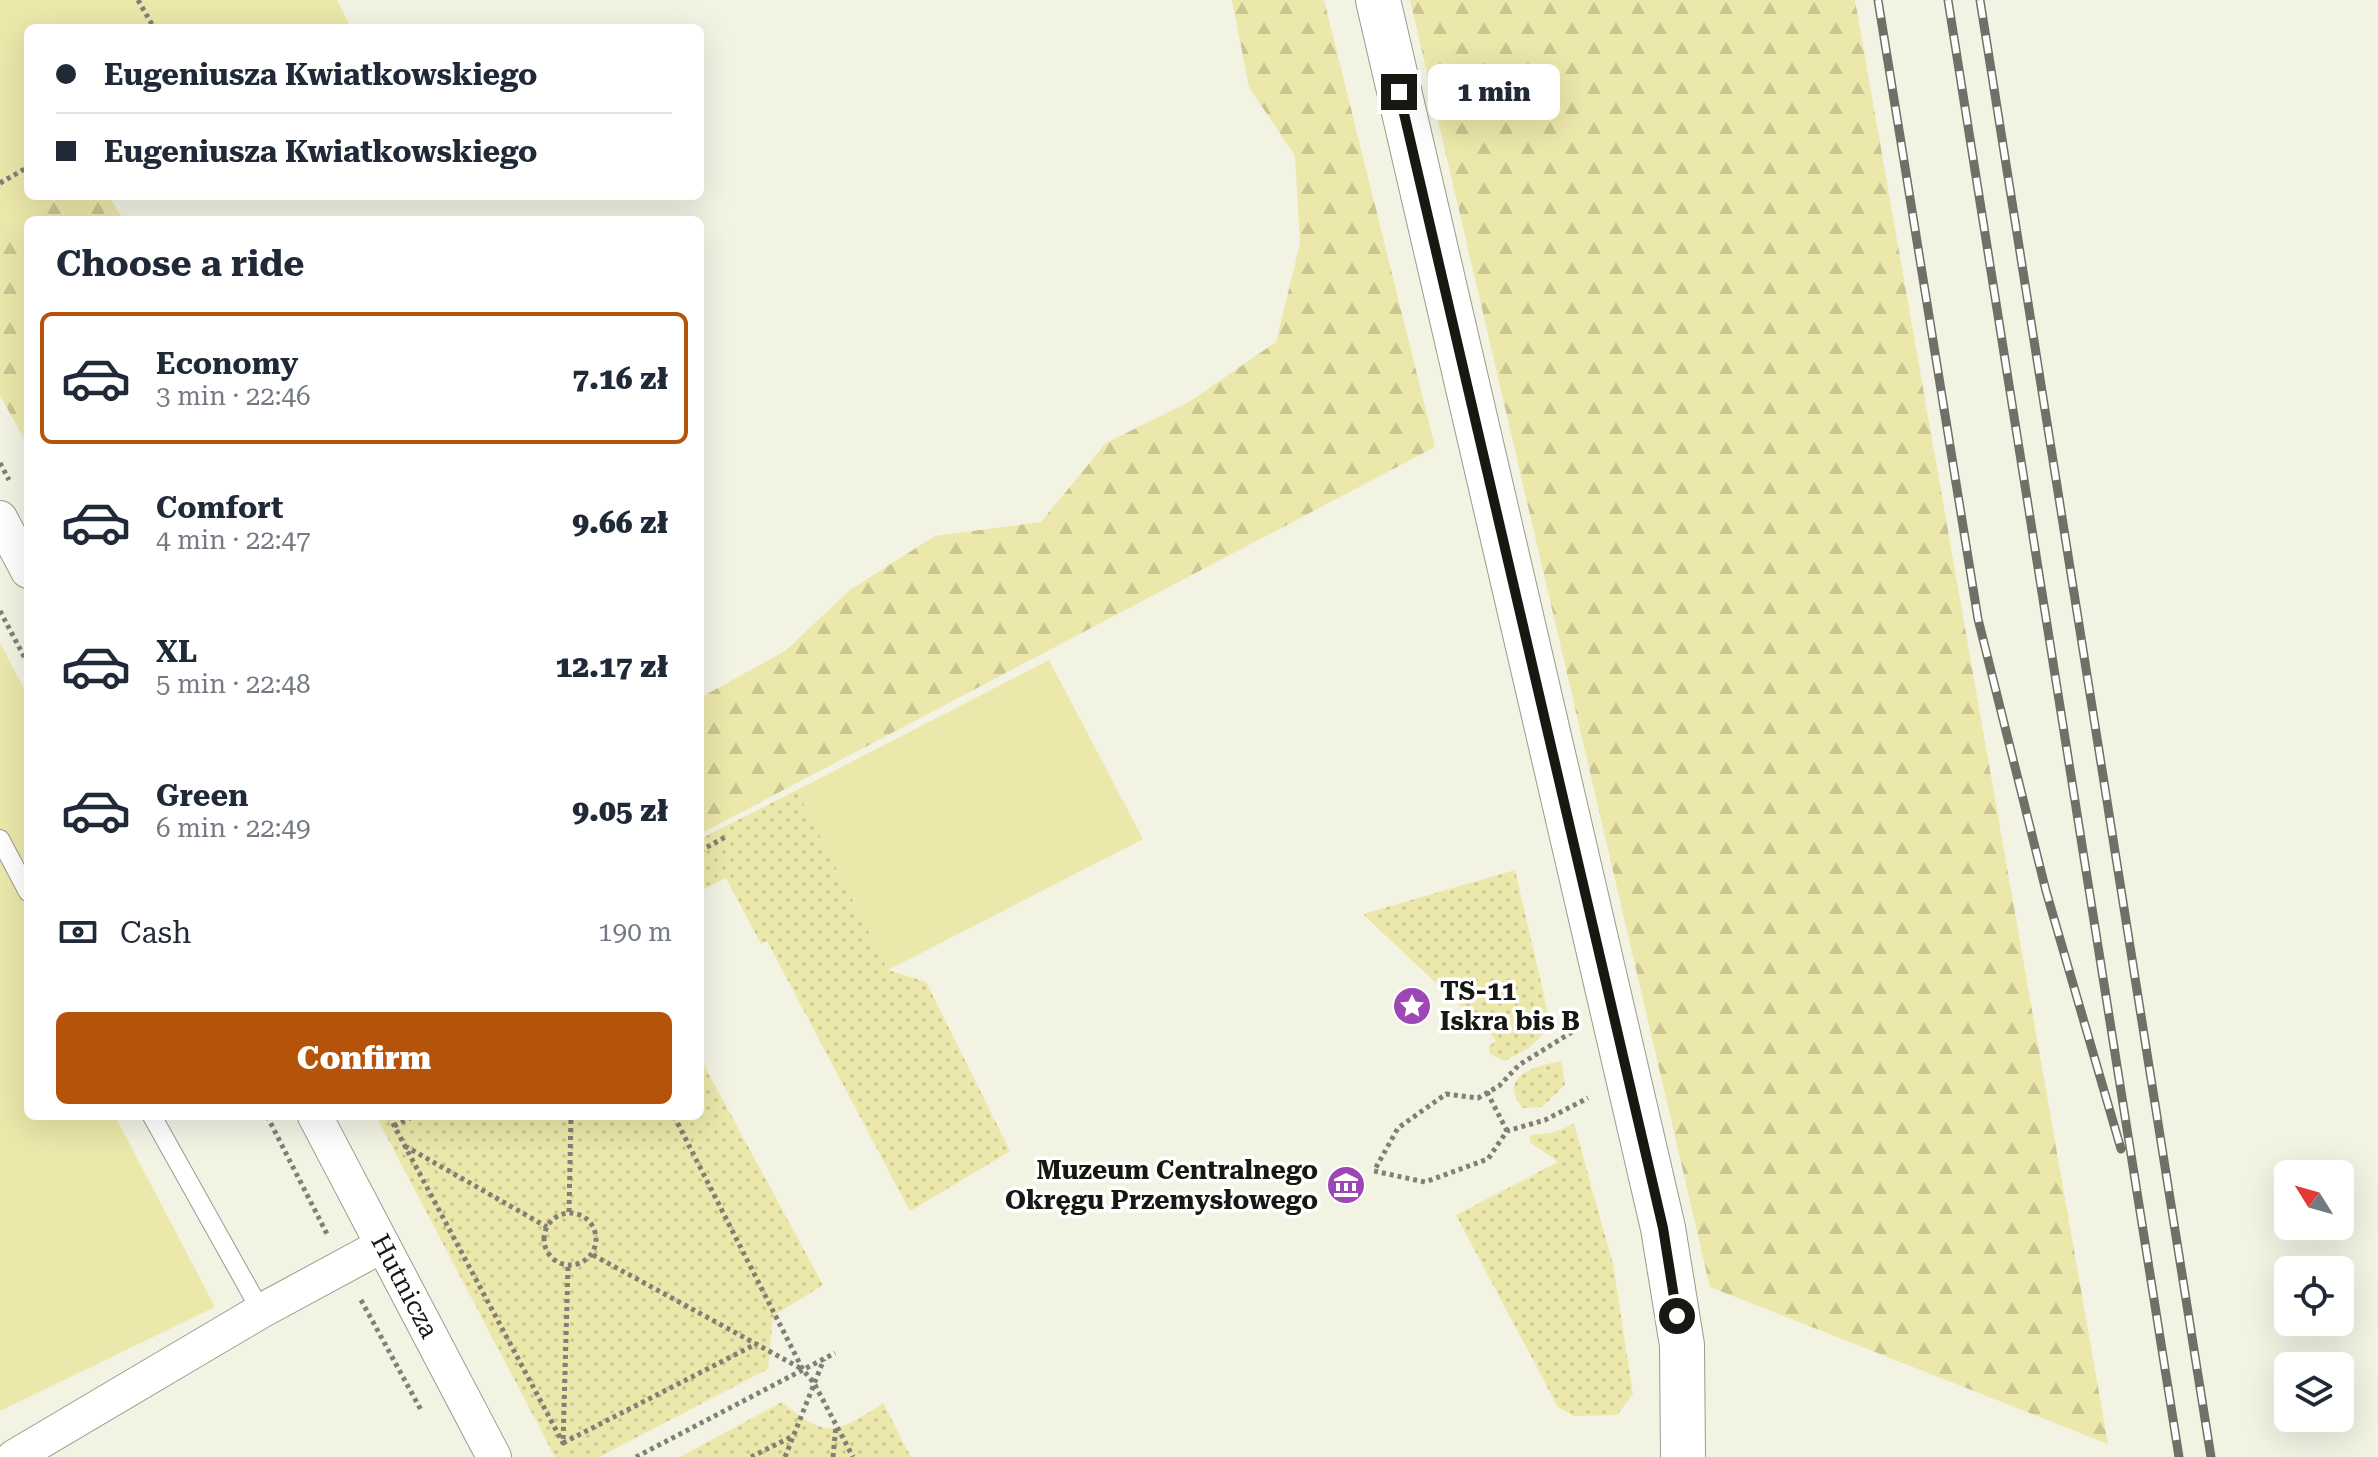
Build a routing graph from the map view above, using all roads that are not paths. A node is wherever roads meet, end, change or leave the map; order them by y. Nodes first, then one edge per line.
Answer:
1 (1378, 0) edge
2 (0, 518) edge
3 (24, 563) edge
4 (0, 839) edge
5 (24, 884) edge
6 (154, 1120) edge
7 (317, 1120) edge
8 (383, 1245) junction
9 (261, 1311) junction
10 (14, 1457) edge
11 (494, 1457) edge
12 (1683, 1457) edge

1 - 12 street
2 - 3 street
4 - 5 lane
6 - 9 lane
7 - 8 street, Hutnicza
8 - 9 street
8 - 11 street, Hutnicza
9 - 10 street

